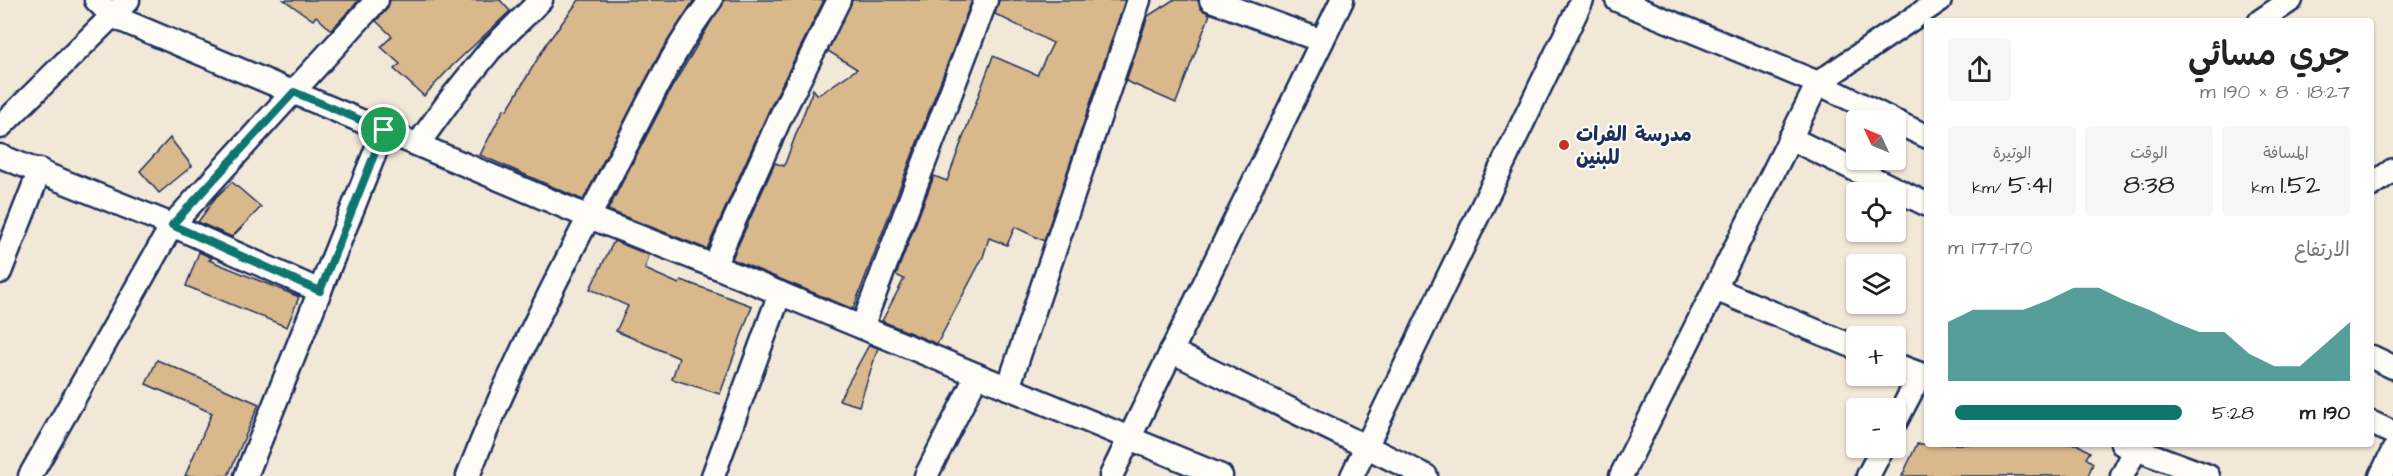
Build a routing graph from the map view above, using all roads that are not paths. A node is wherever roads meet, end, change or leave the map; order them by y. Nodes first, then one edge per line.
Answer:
1 (377, 0) edge
2 (541, 0) edge
3 (711, 0) edge
4 (839, 0) edge
5 (986, 0) edge
6 (1139, 0) edge
7 (1210, 0) edge
8 (1342, 0) edge
9 (1582, 0) edge
10 (1617, 0) edge
11 (1940, 0) edge
12 (2291, 0) edge
13 (112, 5) edge
14 (2264, 18) edge
15 (1322, 41) junction
16 (1818, 83) junction
17 (294, 92) junction
18 (1872, 110) edge
19 (0, 127) edge
20 (1906, 127) edge
21 (384, 130) junction
22 (1924, 135) edge
23 (1790, 138) junction
24 (418, 144) junction
25 (0, 156) edge
26 (39, 170) junction
27 (2393, 170) edge
28 (2374, 184) edge
29 (1924, 203) edge
30 (589, 217) junction
31 (172, 225) junction
32 (714, 266) junction
33 (0, 272) edge
34 (1715, 289) junction
35 (320, 291) junction
36 (780, 293) junction
37 (862, 327) junction
38 (1846, 343) edge
39 (1171, 351) junction
40 (2374, 358) edge
41 (2393, 367) edge
42 (1906, 369) edge
43 (977, 375) junction
44 (1924, 376) edge
45 (1008, 388) junction
46 (1906, 405) edge
47 (2374, 424) edge
48 (2393, 433) edge
49 (1129, 438) junction
50 (1366, 447) junction
51 (2129, 447) edge
52 (2132, 447) edge
53 (2393, 451) edge
54 (1877, 458) edge
55 (30, 476) edge
56 (246, 476) edge
57 (468, 476) edge
58 (713, 476) edge
59 (926, 476) edge
60 (1111, 476) edge
61 (1221, 476) edge
62 (1352, 476) edge
63 (1426, 476) edge
64 (1621, 476) edge
65 (1868, 476) edge
66 (2122, 476) edge
67 (2208, 476) edge
68 (2381, 476) edge

1 - 17 street
2 - 24 street
3 - 30 street
4 - 32 street
5 - 37 street
6 - 45 street
7 - 15 street
8 - 15 street
9 - 50 street
10 - 16 street
11 - 16 street
12 - 14 street
13 - 17 street
13 - 19 street
15 - 39 street
16 - 18 street
16 - 23 street
17 - 21 street
17 - 31 street
20 - 22 street
21 - 24 street
21 - 35 street
23 - 29 street
23 - 34 street
24 - 30 street
25 - 26 street
26 - 31 street
26 - 33 street
27 - 28 street
30 - 32 street
30 - 57 street
31 - 35 street
31 - 55 street
32 - 36 street
34 - 38 street
34 - 64 street
35 - 56 street
36 - 37 street
36 - 58 street
37 - 43 street
39 - 49 street
39 - 50 street
40 - 41 street
42 - 44 street
43 - 45 street
43 - 59 street
44 - 46 street
45 - 49 street
47 - 48 street
49 - 60 street
49 - 61 street
50 - 62 street
50 - 63 street
51 - 66 street
52 - 67 street
53 - 68 street
54 - 65 street

